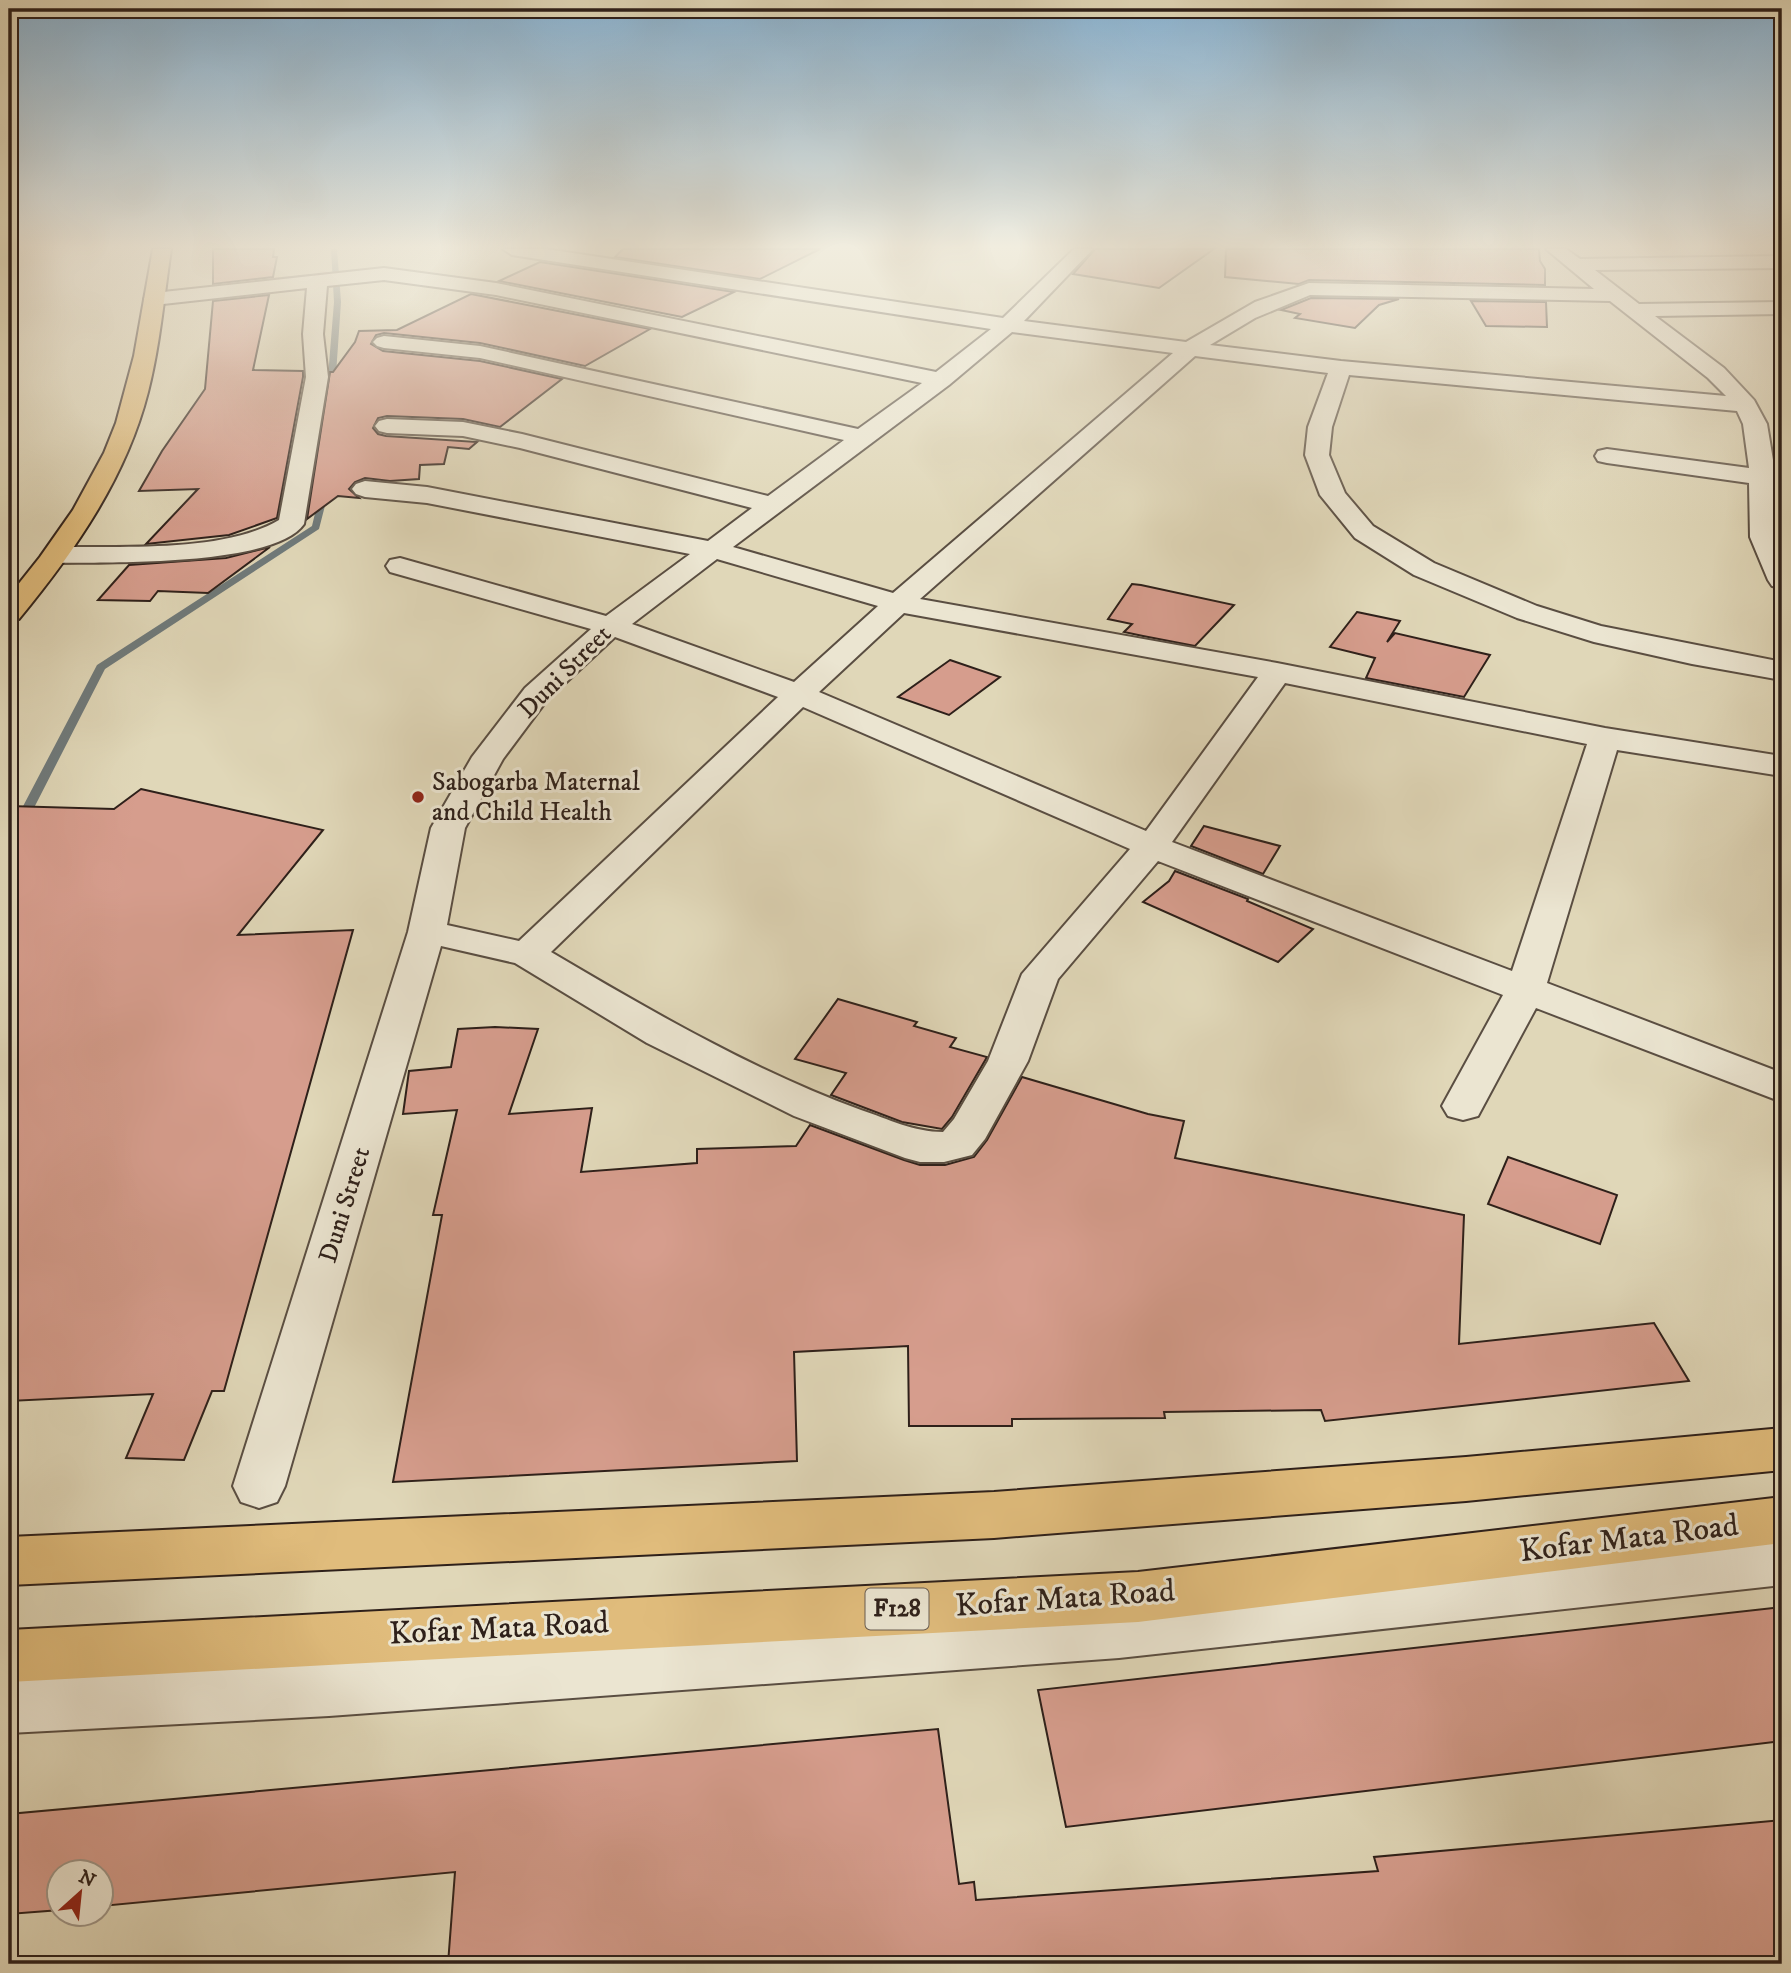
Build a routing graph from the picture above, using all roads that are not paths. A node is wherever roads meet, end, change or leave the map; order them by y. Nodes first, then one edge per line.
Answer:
1 (125, 341) edge
2 (147, 341) edge
3 (314, 341) edge
4 (751, 341) edge
5 (988, 341) edge
6 (1136, 341) edge
7 (1200, 341) edge
8 (1675, 341) edge
9 (384, 342) dead end
10 (1191, 348) junction
11 (1342, 368) junction
12 (941, 380) junction
13 (1746, 405) junction
14 (109, 409) dead end
15 (387, 426) dead end
16 (861, 437) junction
17 (1607, 456) dead end
18 (1768, 466) edge
19 (365, 489) dead end
20 (771, 505) junction
21 (713, 550) junction
22 (56, 555) junction
23 (400, 566) dead end
24 (1782, 580) edge
25 (898, 603) junction
26 (9, 613) edge
27 (611, 626) junction
28 (1782, 671) edge
29 (1277, 672) junction
30 (799, 694) junction
31 (1605, 738) junction
32 (1782, 766) edge
33 (1152, 846) junction
34 (427, 932) junction
35 (527, 954) junction
36 (1525, 991) junction
37 (1782, 1088) edge
38 (1463, 1106) dead end
39 (1782, 1449) edge
40 (260, 1486) dead end
41 (1782, 1520) edge
42 (9, 1561) edge
43 (1782, 1561) edge
44 (9, 1656) edge
45 (9, 1706) edge

1 - 14 main road
2 - 22 main road
3 - 22 street
4 - 12 street
5 - 12 street, Duni Street
6 - 10 street
7 - 10 street
8 - 13 street
9 - 16 street
10 - 11 street
10 - 25 street
11 - 13 street
11 - 28 street
12 - 16 street, Duni Street
13 - 18 street
15 - 20 street
16 - 20 street, Duni Street
17 - 18 street
18 - 24 street
19 - 21 street
20 - 21 street, Duni Street
21 - 25 street
21 - 27 street, Duni Street
22 - 26 main road
23 - 27 street
25 - 29 street
25 - 30 street
27 - 30 street
27 - 34 street, Duni Street
29 - 31 street
29 - 33 street
30 - 33 street
30 - 35 street
31 - 32 street
31 - 36 street
33 - 35 street
33 - 36 street
34 - 35 street
34 - 40 street, Duni Street
36 - 37 street
36 - 38 street
39 - 42 main road
41 - 44 main road, Kofar Mata Road / F128
43 - 45 street

